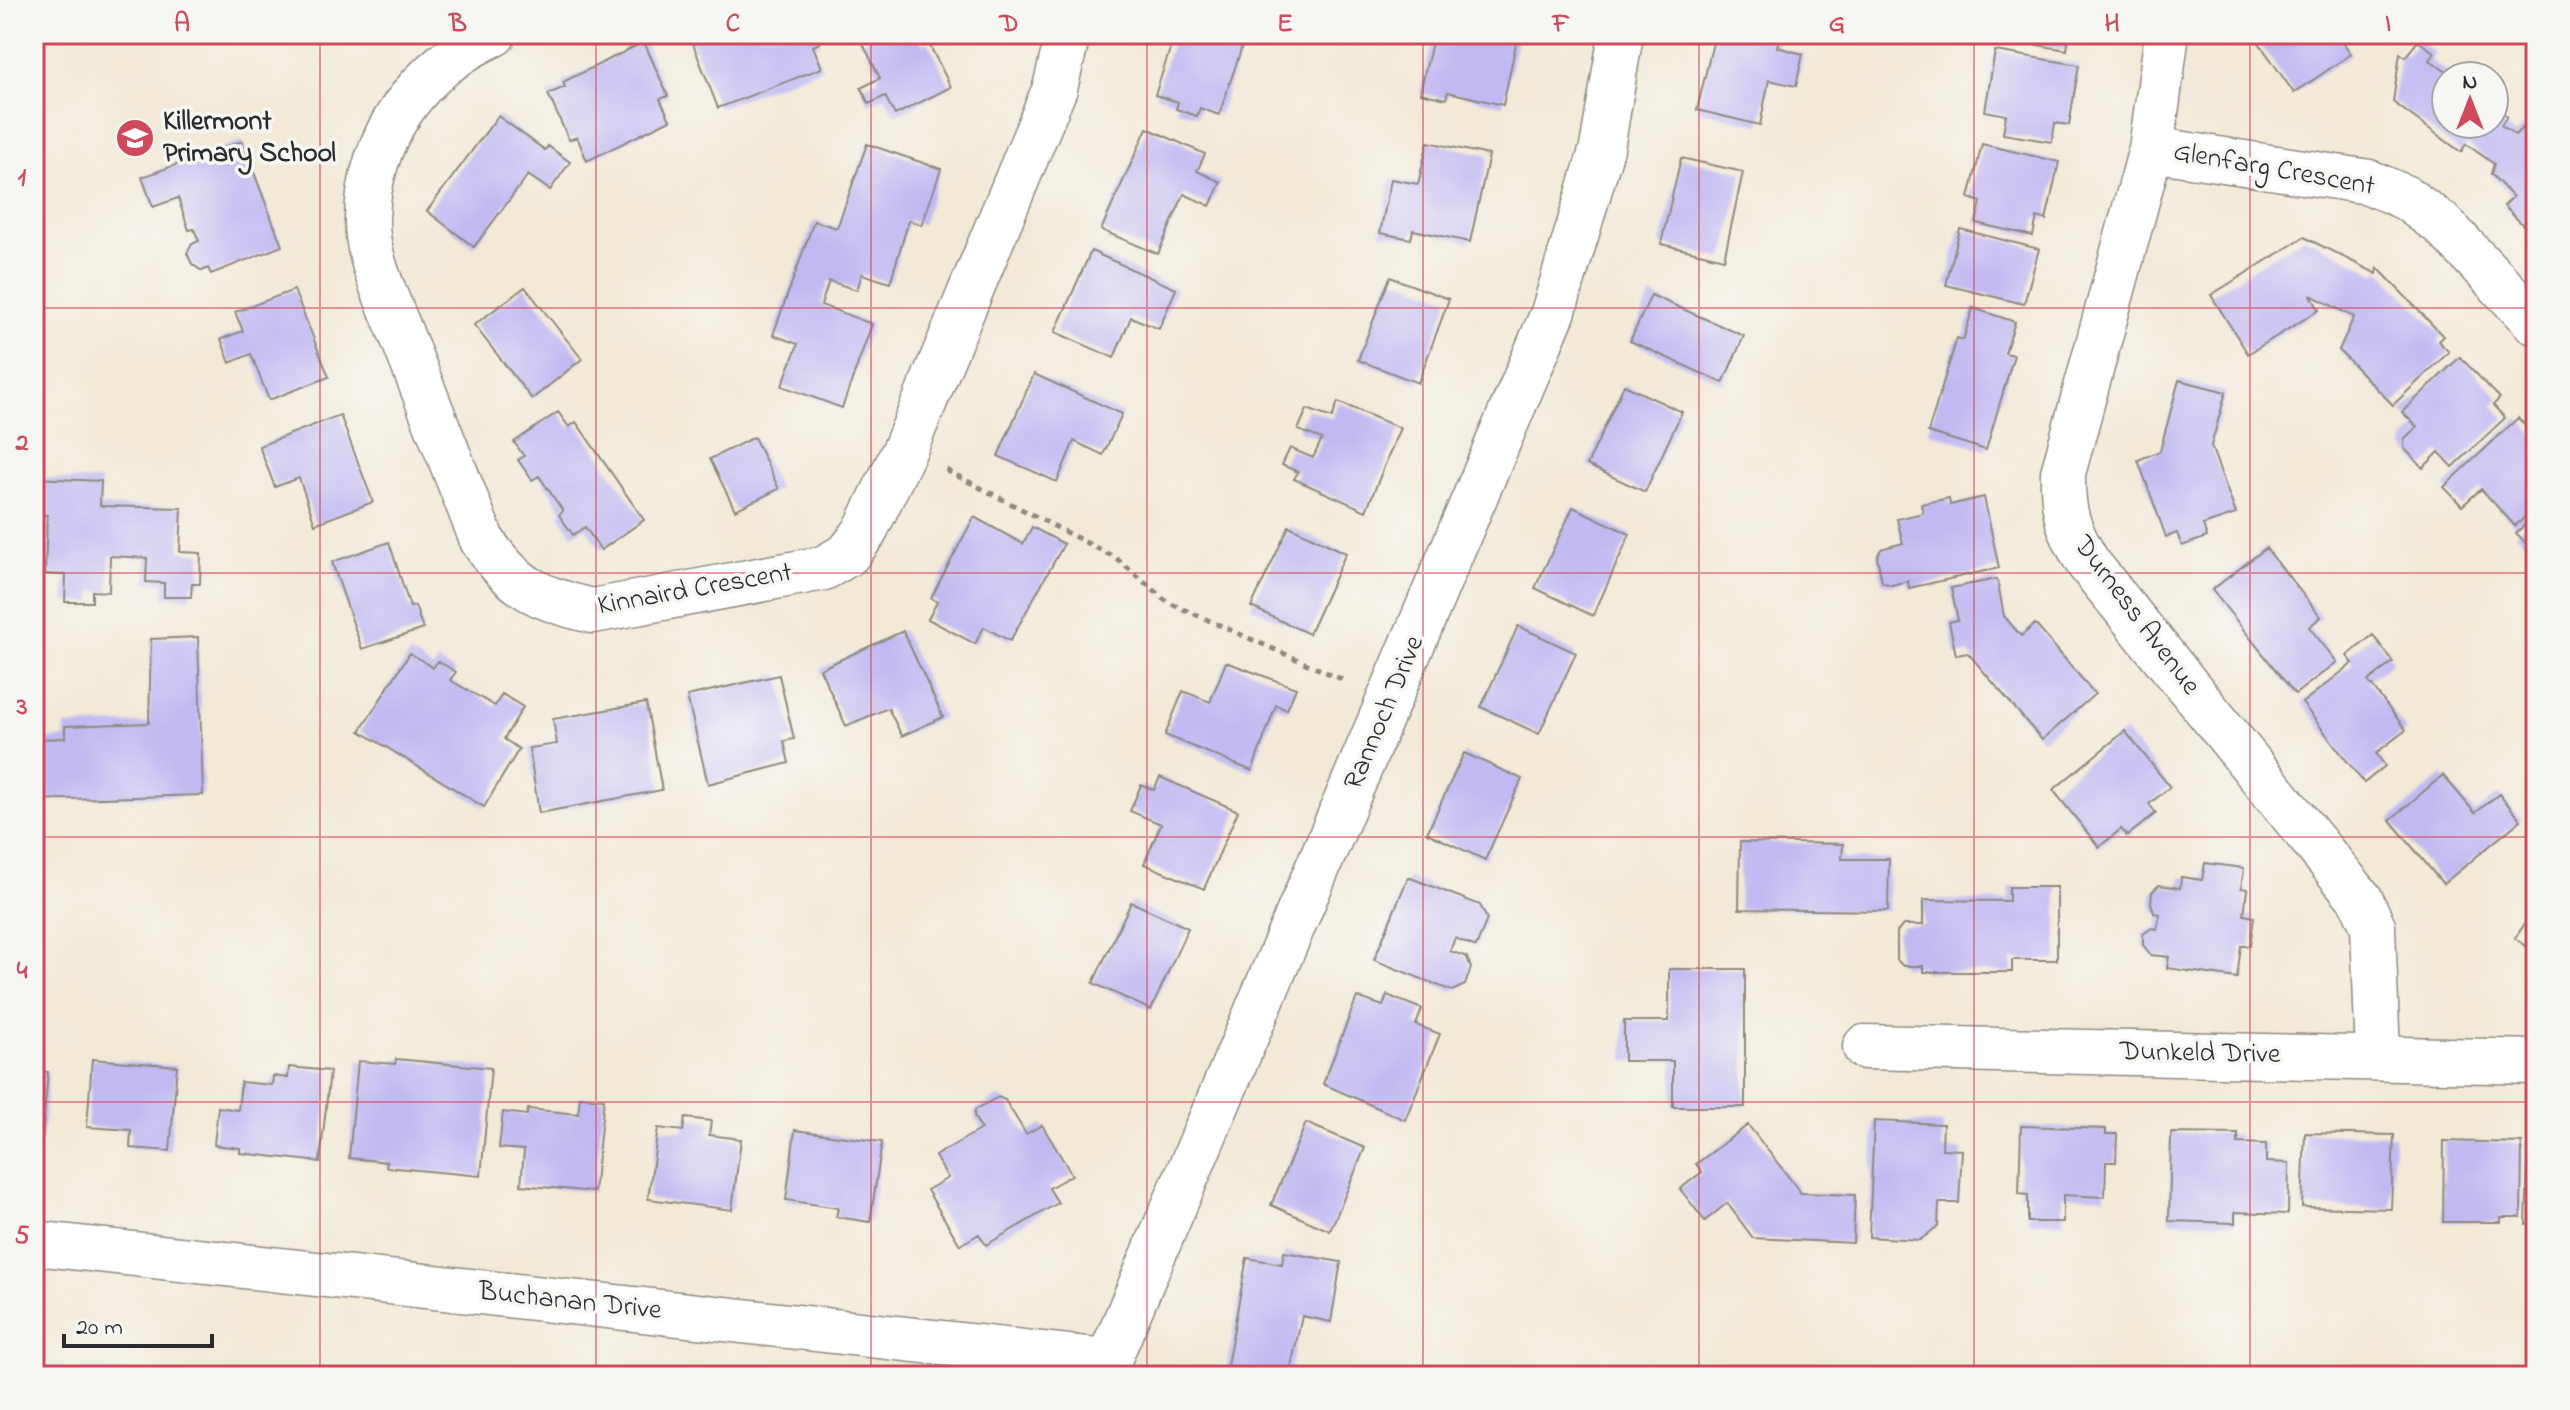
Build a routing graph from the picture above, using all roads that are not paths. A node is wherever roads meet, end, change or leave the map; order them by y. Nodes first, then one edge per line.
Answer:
1 (494, 34) edge
2 (1068, 34) edge
3 (1621, 34) edge
4 (2167, 34) edge
5 (2151, 149) junction
6 (2536, 323) edge
7 (1865, 1047) dead end
8 (2378, 1057) junction
9 (2536, 1062) edge
10 (34, 1243) edge
11 (1104, 1369) edge

1 - 2 street, Kinnaird Crescent
3 - 11 street, Rannoch Drive
4 - 5 street, Durness Avenue
5 - 6 street, Glenfarg Crescent
5 - 8 street, Durness Avenue
7 - 8 street, Dunkeld Drive
8 - 9 street, Dunkeld Drive
10 - 11 street, Buchanan Drive

